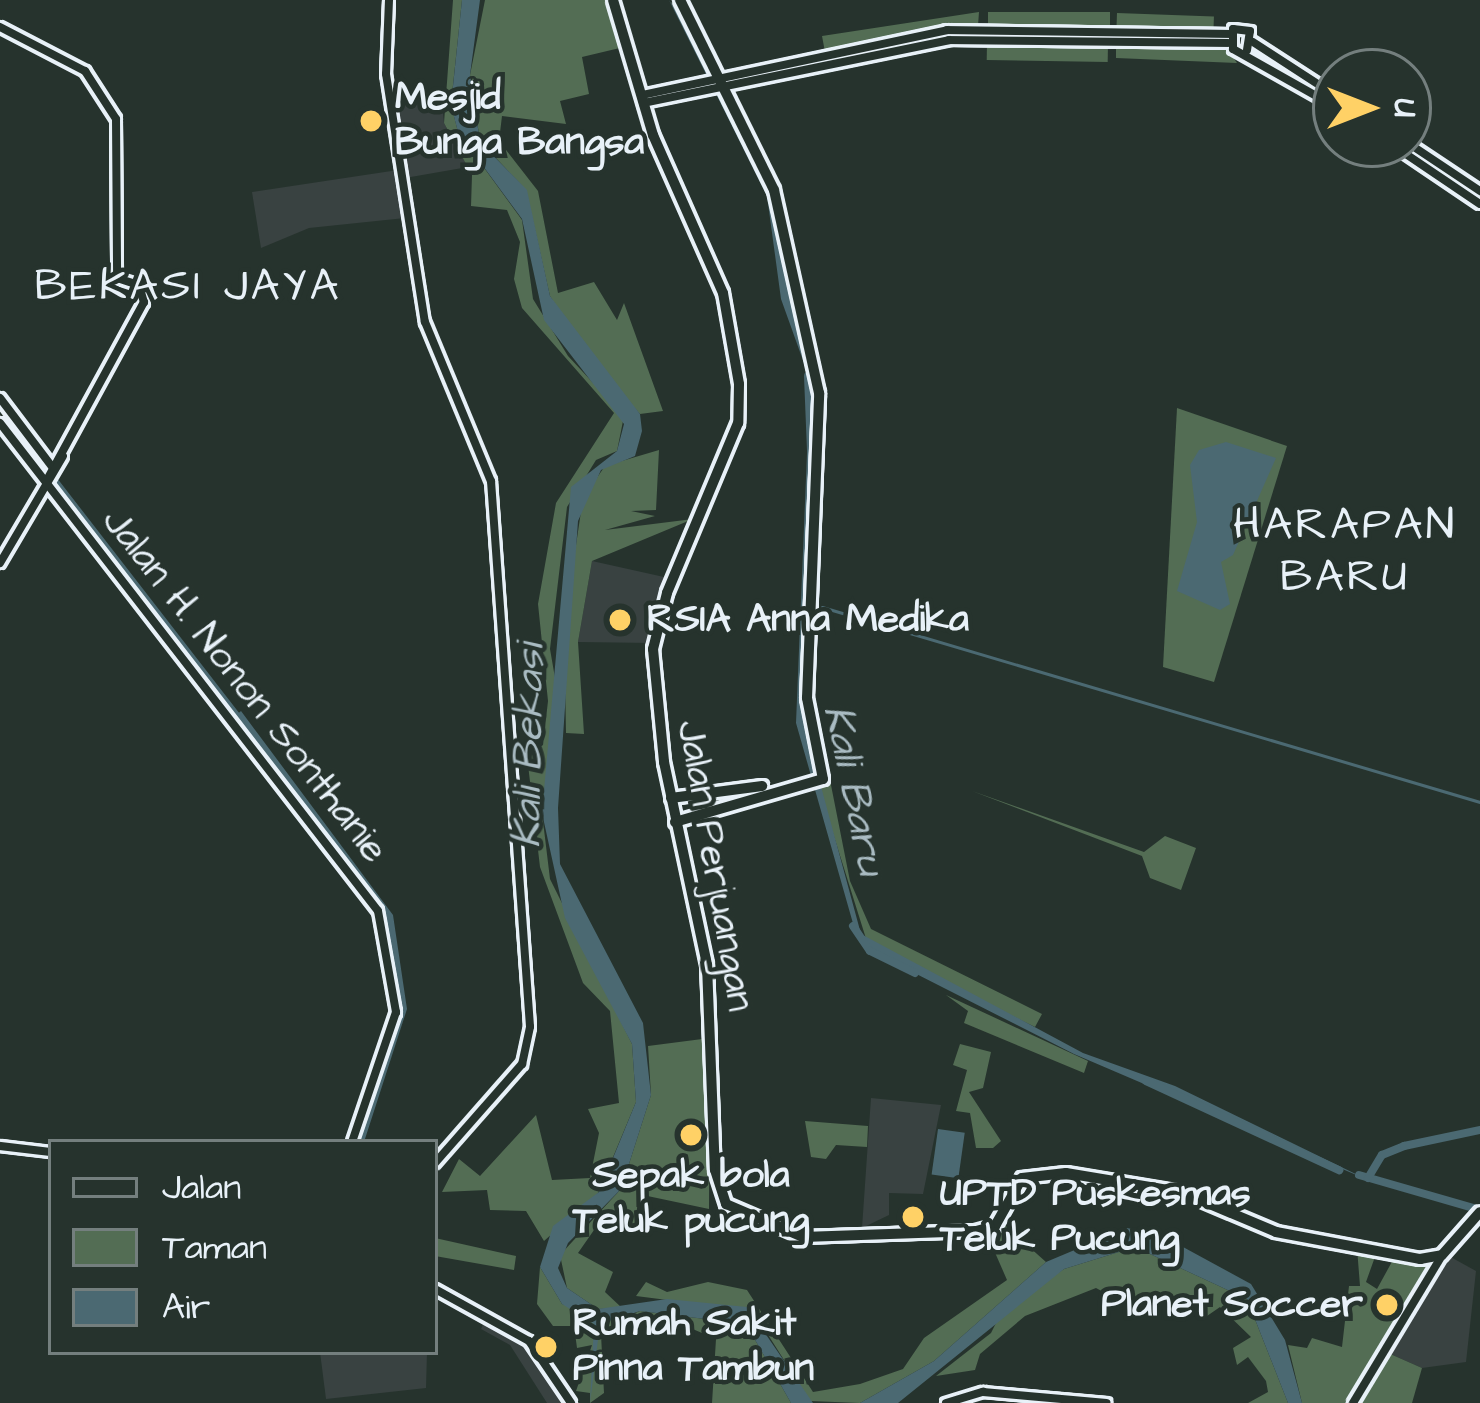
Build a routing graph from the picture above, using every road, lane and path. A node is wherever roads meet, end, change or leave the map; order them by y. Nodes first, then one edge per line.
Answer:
1 (389, 0) edge
2 (613, 0) edge
3 (680, 0) edge
4 (0, 27) edge
5 (1228, 38) junction
6 (1250, 46) junction
7 (723, 81) junction
8 (1312, 82) edge
9 (1312, 90) edge
10 (642, 99) junction
11 (1432, 162) edge
12 (1432, 166) edge
13 (1480, 191) edge
14 (1480, 204) edge
15 (0, 398) edge
16 (0, 423) edge
17 (27, 459) junction
18 (54, 471) junction
19 (40, 502) junction
20 (0, 562) edge
21 (813, 779) junction
22 (670, 798) junction
23 (675, 822) junction
24 (353, 1139) edge
25 (0, 1146) edge
26 (48, 1153) edge
27 (438, 1159) edge
28 (1479, 1215) edge
29 (1442, 1255) junction
30 (438, 1291) edge
31 (571, 1403) edge
32 (946, 1403) edge
33 (1107, 1403) edge
34 (1353, 1403) edge

1 - 27 street
2 - 10 main road, Jalan Perjuangan
3 - 7 main road
4 - 18 street
5 - 6 street
5 - 6 street
5 - 7 street
6 - 8 street
6 - 9 street
7 - 10 street
7 - 21 main road
10 - 22 main road, Jalan Perjuangan
11 - 13 street
12 - 14 street
15 - 18 street, Jalan H. Nonon Sonthanie
16 - 17 street, Jalan H. Nonon Sonthanie
17 - 18 street, Jalan H. Nonon Sonthanie
17 - 19 street
18 - 19 street
18 - 24 street, Jalan H. Nonon Sonthanie
19 - 20 street
21 - 22 main road
21 - 23 main road
22 - 23 main road, Jalan Perjuangan
23 - 29 main road, Jalan Perjuangan
25 - 26 street
28 - 29 main road
29 - 34 street
30 - 31 street
32 - 33 street

